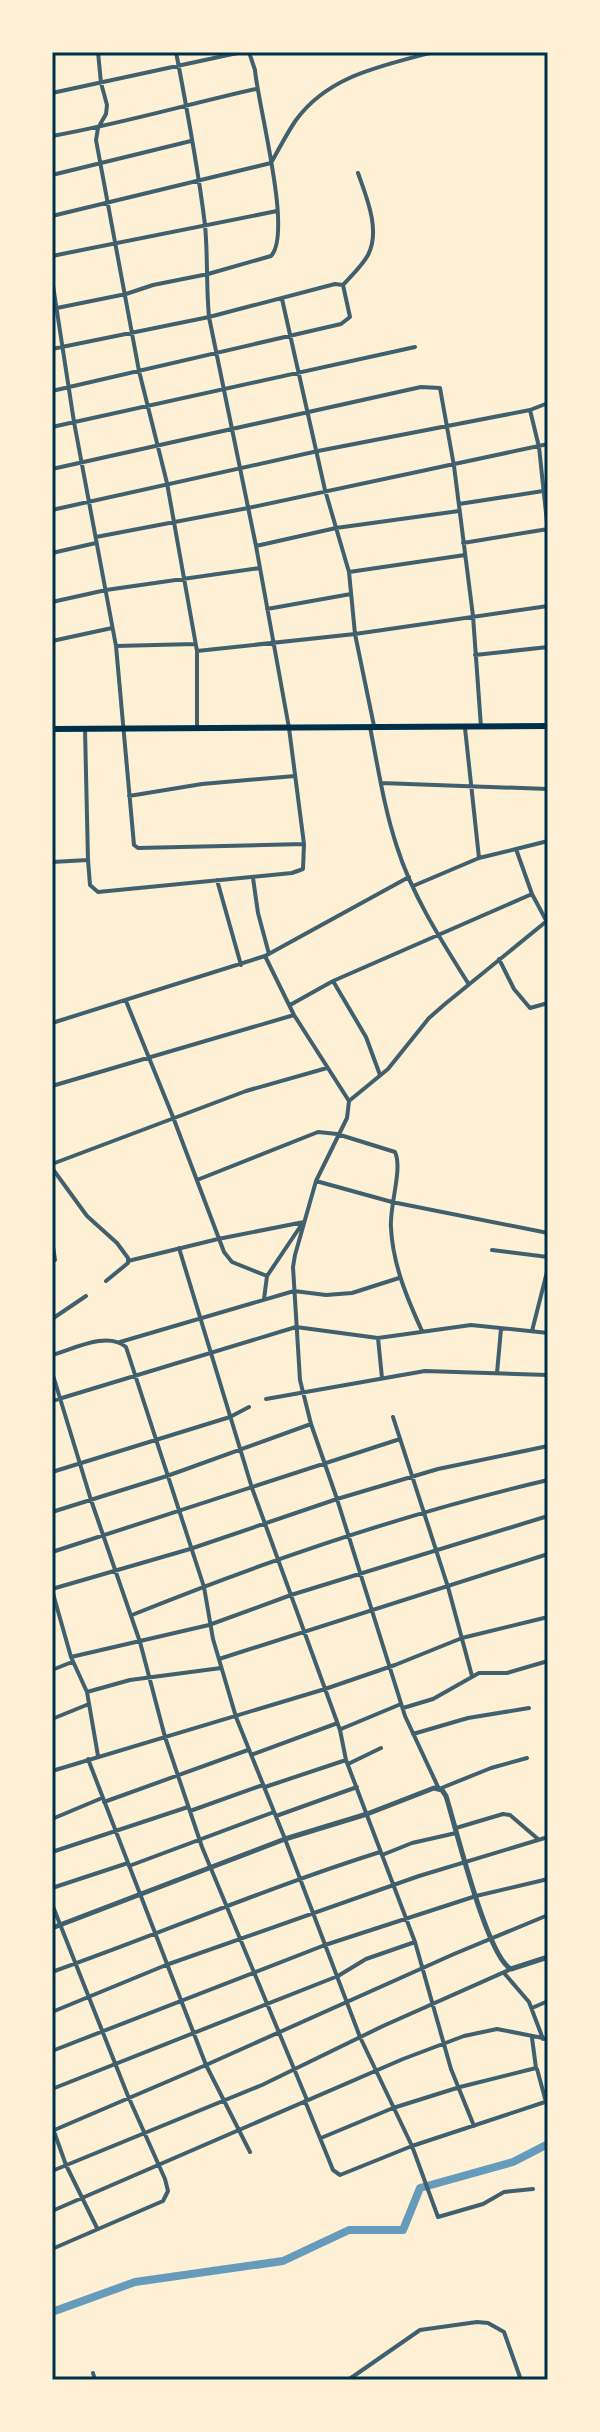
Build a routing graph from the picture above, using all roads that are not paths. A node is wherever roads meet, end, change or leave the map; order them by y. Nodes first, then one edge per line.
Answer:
1 (98, 52) edge
2 (176, 52) edge
3 (242, 52) edge
4 (249, 52) edge
5 (433, 52) edge
6 (179, 66) junction
7 (101, 83) junction
8 (257, 89) junction
9 (52, 93) edge
10 (185, 104) junction
11 (98, 128) junction
12 (52, 136) edge
13 (191, 141) junction
14 (271, 163) junction
15 (101, 165) junction
16 (358, 173) dead end
17 (52, 175) edge
18 (197, 180) junction
19 (106, 204) junction
20 (278, 211) junction
21 (52, 216) edge
22 (205, 225) junction
23 (114, 243) junction
24 (52, 256) edge
25 (208, 274) junction
26 (52, 279) edge
27 (343, 285) junction
28 (126, 294) junction
29 (282, 299) junction
30 (54, 309) edge
31 (209, 317) junction
32 (132, 334) junction
33 (291, 334) junction
34 (62, 346) junction
35 (415, 347) dead end
36 (52, 349) edge
37 (215, 353) junction
38 (139, 371) junction
39 (300, 371) junction
40 (68, 387) junction
41 (223, 389) junction
42 (52, 391) edge
43 (548, 403) edge
44 (147, 407) junction
45 (530, 410) junction
46 (307, 412) junction
47 (74, 422) junction
48 (447, 425) junction
49 (52, 427) edge
50 (230, 429) junction
51 (157, 444) junction
52 (548, 444) edge
53 (539, 447) junction
54 (318, 451) junction
55 (82, 461) junction
56 (454, 466) junction
57 (240, 468) junction
58 (52, 469) edge
59 (167, 483) junction
60 (325, 490) junction
61 (545, 495) edge
62 (89, 500) junction
63 (459, 504) junction
64 (248, 508) junction
65 (52, 510) edge
66 (460, 511) junction
67 (173, 521) junction
68 (336, 528) junction
69 (548, 530) edge
70 (96, 540) junction
71 (463, 543) junction
72 (256, 546) junction
73 (52, 553) edge
74 (465, 555) junction
75 (260, 568) junction
76 (349, 572) junction
77 (184, 578) junction
78 (106, 590) junction
79 (351, 594) junction
80 (52, 602) edge
81 (548, 606) edge
82 (267, 609) junction
83 (473, 616) junction
84 (112, 628) junction
85 (355, 634) junction
86 (52, 641) edge
87 (195, 644) junction
88 (273, 644) junction
89 (116, 646) junction
90 (548, 647) edge
91 (197, 651) junction
92 (475, 655) junction
93 (548, 726) edge
94 (372, 727) junction
95 (481, 727) junction
96 (123, 728) junction
97 (289, 728) junction
98 (465, 728) junction
99 (52, 729) edge
100 (85, 729) junction
101 (198, 729) junction
102 (295, 776) junction
103 (381, 783) junction
104 (471, 785) junction
105 (548, 789) edge
106 (129, 796) junction
107 (548, 841) edge
108 (304, 844) junction
109 (516, 849) junction
110 (479, 858) junction
111 (88, 860) junction
112 (52, 862) edge
113 (253, 877) junction
114 (409, 877) junction
115 (217, 880) junction
116 (413, 886) junction
117 (532, 894) junction
118 (547, 922) edge
119 (439, 935) junction
120 (267, 955) junction
121 (499, 959) junction
122 (241, 965) junction
123 (333, 981) junction
124 (468, 983) junction
125 (126, 1001) junction
126 (548, 1003) edge
127 (290, 1005) junction
128 (294, 1015) junction
129 (52, 1023) edge
130 (149, 1058) junction
131 (327, 1068) junction
132 (380, 1075) junction
133 (52, 1086) edge
134 (349, 1101) junction
135 (173, 1117) junction
136 (337, 1134) junction
137 (52, 1166) edge
138 (197, 1180) junction
139 (316, 1181) junction
140 (392, 1202) junction
141 (304, 1222) junction
142 (548, 1233) edge
143 (218, 1239) junction
144 (52, 1240) edge
145 (179, 1248) junction
146 (492, 1250) dead end
147 (548, 1257) edge
148 (52, 1261) edge
149 (128, 1261) junction
150 (548, 1268) edge
151 (267, 1276) junction
152 (399, 1278) junction
153 (106, 1281) dead end
154 (294, 1291) junction
155 (86, 1296) dead end
156 (264, 1299) junction
157 (198, 1318) junction
158 (52, 1319) edge
159 (296, 1327) junction
160 (501, 1329) junction
161 (422, 1331) junction
162 (532, 1331) junction
163 (548, 1333) edge
164 (378, 1338) junction
165 (120, 1342) junction
166 (209, 1352) junction
167 (52, 1355) edge
168 (52, 1372) edge
169 (497, 1373) junction
170 (548, 1375) edge
171 (137, 1376) junction
172 (382, 1378) junction
173 (302, 1392) junction
174 (60, 1399) junction
175 (266, 1399) dead end
176 (52, 1401) edge
177 (249, 1407) dead end
178 (230, 1417) junction
179 (393, 1417) dead end
180 (311, 1424) junction
181 (156, 1438) junction
182 (400, 1439) junction
183 (548, 1446) edge
184 (240, 1450) junction
185 (324, 1462) junction
186 (79, 1463) junction
187 (52, 1472) edge
188 (167, 1476) junction
189 (412, 1477) junction
190 (548, 1480) edge
191 (252, 1488) junction
192 (337, 1499) junction
193 (91, 1500) junction
194 (424, 1510) junction
195 (52, 1512) edge
196 (180, 1512) junction
197 (548, 1516) edge
198 (266, 1523) junction
199 (102, 1535) junction
200 (347, 1536) junction
201 (190, 1549) junction
202 (436, 1551) junction
203 (52, 1552) edge
204 (548, 1554) edge
205 (279, 1560) junction
206 (116, 1572) junction
207 (361, 1574) junction
208 (204, 1587) junction
209 (448, 1587) junction
210 (52, 1589) edge
211 (291, 1595) junction
212 (373, 1612) junction
213 (132, 1615) junction
214 (548, 1617) edge
215 (209, 1625) junction
216 (303, 1631) junction
217 (462, 1638) junction
218 (140, 1642) junction
219 (72, 1659) junction
220 (219, 1659) junction
221 (548, 1661) edge
222 (390, 1667) junction
223 (221, 1668) junction
224 (52, 1670) edge
225 (472, 1676) junction
226 (150, 1678) junction
227 (325, 1689) junction
228 (87, 1692) junction
229 (89, 1704) junction
230 (402, 1706) junction
231 (529, 1708) dead end
232 (236, 1717) junction
233 (52, 1719) edge
234 (336, 1723) junction
235 (340, 1730) junction
236 (413, 1734) junction
237 (165, 1737) junction
238 (381, 1748) dead end
239 (250, 1752) junction
240 (98, 1756) junction
241 (527, 1758) dead end
242 (88, 1759) junction
243 (347, 1762) junction
244 (52, 1771) edge
245 (178, 1777) junction
246 (264, 1786) junction
247 (357, 1787) junction
248 (439, 1789) junction
249 (103, 1800) junction
250 (189, 1809) junction
251 (275, 1814) junction
252 (367, 1814) junction
253 (52, 1819) edge
254 (456, 1830) junction
255 (116, 1832) junction
256 (548, 1837) edge
257 (285, 1839) junction
258 (538, 1839) junction
259 (199, 1840) junction
260 (52, 1852) edge
261 (381, 1853) junction
262 (465, 1861) junction
263 (128, 1864) junction
264 (210, 1870) junction
265 (299, 1877) junction
266 (548, 1879) edge
267 (392, 1886) junction
268 (52, 1888) edge
269 (140, 1895) junction
270 (476, 1896) junction
271 (52, 1904) edge
272 (227, 1907) junction
273 (313, 1914) junction
274 (548, 1915) edge
275 (406, 1917) junction
276 (59, 1925) junction
277 (52, 1928) edge
278 (156, 1932) junction
279 (491, 1939) junction
280 (240, 1940) junction
281 (415, 1942) junction
282 (325, 1945) junction
283 (548, 1957) edge
284 (76, 1964) junction
285 (166, 1965) junction
286 (423, 1968) junction
287 (511, 1969) junction
288 (52, 1972) edge
289 (254, 1972) junction
290 (503, 1973) junction
291 (338, 1976) junction
292 (90, 1998) junction
293 (180, 2001) junction
294 (548, 2001) edge
295 (267, 2003) junction
296 (347, 2003) junction
297 (434, 2005) junction
298 (532, 2008) junction
299 (52, 2012) edge
300 (104, 2031) junction
301 (279, 2032) junction
302 (192, 2033) junction
303 (360, 2037) junction
304 (532, 2038) junction
305 (545, 2039) edge
306 (444, 2044) junction
307 (52, 2051) edge
308 (116, 2062) junction
309 (206, 2065) junction
310 (536, 2068) junction
311 (294, 2070) junction
312 (375, 2071) junction
313 (460, 2087) junction
314 (52, 2089) edge
315 (128, 2096) junction
316 (224, 2100) junction
317 (306, 2100) junction
318 (547, 2101) edge
319 (393, 2108) junction
320 (474, 2126) junction
321 (52, 2129) edge
322 (239, 2130) junction
323 (144, 2132) junction
324 (321, 2138) junction
325 (412, 2146) junction
326 (250, 2152) dead end
327 (66, 2165) junction
328 (159, 2166) junction
329 (52, 2171) edge
330 (533, 2189) dead end
331 (82, 2198) junction
332 (52, 2211) edge
333 (97, 2228) junction
334 (52, 2249) edge
335 (93, 2373) dead end
336 (95, 2380) edge
337 (348, 2380) edge
338 (521, 2380) edge

1 - 7 street
2 - 6 street
3 - 6 street
4 - 8 street
5 - 14 street
6 - 7 street
6 - 10 street
7 - 9 street
7 - 11 street
8 - 10 street
8 - 14 street
10 - 11 street
10 - 13 street
11 - 12 street
11 - 15 street
13 - 15 street
13 - 18 street
14 - 18 street
14 - 20 street
15 - 17 street
15 - 19 street
16 - 27 street
18 - 19 street
18 - 22 street
19 - 21 street
19 - 23 street
20 - 22 street
20 - 25 street
22 - 23 street
22 - 25 street
23 - 24 street
23 - 28 street
25 - 28 street
25 - 31 street
26 - 30 street
27 - 29 street
27 - 33 street
28 - 30 street
28 - 32 street
29 - 31 street
29 - 33 street
30 - 34 street
31 - 32 street
31 - 37 street
32 - 34 street
32 - 38 street
33 - 37 street
33 - 39 street
34 - 36 street
34 - 40 street
35 - 39 street
37 - 38 street
37 - 41 street
38 - 40 street
38 - 44 street
39 - 41 street
39 - 46 street
40 - 42 street
40 - 47 street
41 - 44 street
41 - 50 street
43 - 45 street
44 - 47 street
44 - 51 street
45 - 48 street
45 - 53 street
46 - 48 street
46 - 50 street
46 - 54 street
47 - 49 street
47 - 55 street
48 - 54 street
48 - 56 street
50 - 51 street
50 - 57 street
51 - 55 street
51 - 59 street
52 - 53 street
53 - 56 street
53 - 61 street
54 - 57 street
54 - 60 street
55 - 58 street
55 - 62 street
56 - 60 street
56 - 63 street
57 - 59 street
57 - 64 street
59 - 62 street
59 - 67 street
60 - 64 street
60 - 68 street
61 - 63 street
61 - 69 street
62 - 65 street
62 - 70 street
63 - 66 street
64 - 67 street
64 - 72 street
66 - 68 street
66 - 71 street
67 - 70 street
67 - 77 street
68 - 72 street
68 - 76 street
69 - 71 street
70 - 73 street
70 - 78 street
71 - 74 street
72 - 75 street
74 - 76 street
74 - 83 street
75 - 77 street
75 - 82 street
76 - 79 street
77 - 78 street
77 - 87 street
78 - 80 street
78 - 84 street
79 - 82 street
79 - 85 street
81 - 83 street
82 - 88 street
83 - 85 street
83 - 92 street
84 - 86 street
84 - 89 street
85 - 88 street
85 - 94 street
87 - 89 street
87 - 91 street
88 - 91 street
88 - 97 street
89 - 96 street
90 - 92 street
91 - 101 street
92 - 95 street
93 - 95 main road
94 - 97 main road
94 - 98 main road
94 - 103 street
95 - 98 main road
96 - 100 main road
96 - 101 main road
96 - 106 street
97 - 101 main road
97 - 102 street
98 - 104 street
99 - 100 main road
100 - 111 street
102 - 106 street
102 - 108 street
103 - 104 street
103 - 114 street
104 - 105 street
104 - 110 street
106 - 108 street
107 - 109 street
108 - 113 street
109 - 110 street
109 - 117 street
110 - 116 street
111 - 112 street
111 - 115 street
113 - 115 street
113 - 120 street
114 - 116 street
114 - 120 street
115 - 122 street
116 - 119 street
117 - 118 street
117 - 119 street
118 - 121 street
119 - 123 street
119 - 124 street
120 - 122 street
120 - 127 street
121 - 124 street
121 - 126 street
122 - 125 street
123 - 127 street
123 - 132 street
124 - 132 street
125 - 129 street
125 - 130 street
127 - 128 street
128 - 130 street
128 - 131 street
130 - 133 street
130 - 135 street
131 - 134 street
131 - 135 street
132 - 134 street
134 - 136 street
135 - 137 street
135 - 138 street
136 - 138 street
136 - 139 street
136 - 140 street
137 - 149 street
138 - 143 street
139 - 140 street
139 - 141 street
140 - 142 street
140 - 152 street
141 - 143 street
141 - 151 street
141 - 154 street
143 - 145 street
143 - 151 street
144 - 148 street
145 - 149 street
145 - 157 street
146 - 147 street
149 - 153 street
150 - 162 street
151 - 156 street
152 - 154 street
152 - 161 street
154 - 156 street
154 - 159 street
155 - 158 street
156 - 157 street
157 - 165 street
157 - 166 street
159 - 164 street
159 - 166 street
159 - 173 street
160 - 161 street
160 - 162 street
160 - 169 street
161 - 164 street
162 - 163 street
164 - 172 street
165 - 167 street
165 - 171 street
166 - 171 street
166 - 178 street
168 - 174 street
169 - 170 street
169 - 172 street
171 - 174 street
171 - 181 street
172 - 173 street
173 - 175 street
173 - 180 street
174 - 176 street
174 - 186 street
177 - 178 street
178 - 181 street
178 - 184 street
179 - 182 street
180 - 184 street
180 - 185 street
181 - 186 street
181 - 188 street
182 - 185 street
182 - 189 street
183 - 189 street
184 - 188 street
184 - 191 street
185 - 191 street
185 - 192 street
186 - 187 street
186 - 193 street
188 - 193 street
188 - 196 street
189 - 192 street
189 - 194 street
190 - 194 street
191 - 196 street
191 - 198 street
192 - 198 street
192 - 200 street
193 - 195 street
193 - 199 street
194 - 200 street
194 - 202 street
196 - 199 street
196 - 201 street
197 - 202 street
198 - 201 street
198 - 205 street
199 - 203 street
199 - 206 street
200 - 205 street
200 - 207 street
201 - 206 street
201 - 208 street
202 - 207 street
202 - 209 street
204 - 209 street
205 - 208 street
205 - 211 street
206 - 210 street
206 - 213 street
207 - 211 street
207 - 212 street
208 - 213 street
208 - 215 street
209 - 212 street
209 - 217 street
210 - 219 street
211 - 215 street
211 - 216 street
212 - 216 street
212 - 222 street
213 - 218 street
214 - 217 street
215 - 218 street
215 - 220 street
216 - 220 street
216 - 227 street
217 - 222 street
217 - 225 street
218 - 219 street
218 - 226 street
219 - 224 street
219 - 228 street
220 - 223 street
221 - 225 street
222 - 227 street
222 - 230 street
223 - 226 street
223 - 232 street
225 - 230 street
226 - 228 street
226 - 237 street
227 - 232 street
227 - 234 street
228 - 229 street
229 - 233 street
229 - 240 street
230 - 235 street
230 - 236 street
231 - 236 street
232 - 237 street
232 - 239 street
234 - 235 street
234 - 239 street
235 - 243 street
236 - 248 street
237 - 240 street
237 - 245 street
238 - 243 street
239 - 245 street
239 - 246 street
240 - 242 street
241 - 248 street
242 - 244 street
242 - 249 street
243 - 246 street
243 - 247 street
245 - 249 street
245 - 250 street
246 - 250 street
246 - 251 street
247 - 251 street
247 - 252 street
248 - 252 street
248 - 254 street
249 - 253 street
249 - 255 street
250 - 255 street
250 - 259 street
251 - 257 street
251 - 259 street
252 - 257 street
252 - 261 street
254 - 258 street
254 - 261 street
254 - 262 street
255 - 260 street
255 - 263 street
256 - 258 street
257 - 264 street
257 - 265 street
258 - 262 street
259 - 263 street
259 - 264 street
261 - 265 street
261 - 267 street
262 - 267 street
262 - 270 street
263 - 268 street
263 - 269 street
264 - 269 street
264 - 272 street
265 - 272 street
265 - 273 street
266 - 270 street
267 - 273 street
267 - 275 street
269 - 276 street
269 - 278 street
270 - 275 street
270 - 279 street
271 - 276 street
272 - 278 street
272 - 280 street
273 - 280 street
273 - 282 street
274 - 279 street
275 - 281 street
275 - 282 street
276 - 277 street
276 - 284 street
278 - 284 street
278 - 285 street
279 - 286 street
279 - 287 street
280 - 285 street
280 - 289 street
281 - 286 street
281 - 291 street
282 - 289 street
282 - 291 street
283 - 287 street
284 - 288 street
284 - 292 street
285 - 292 street
285 - 293 street
286 - 296 street
286 - 297 street
287 - 290 street
289 - 293 street
289 - 295 street
290 - 297 street
290 - 298 street
291 - 295 street
291 - 296 street
292 - 299 street
292 - 300 street
293 - 300 street
293 - 302 street
294 - 298 street
295 - 301 street
295 - 302 street
296 - 301 street
296 - 303 street
297 - 303 street
297 - 306 street
298 - 305 street
300 - 307 street
300 - 308 street
301 - 309 street
301 - 311 street
302 - 308 street
302 - 309 street
303 - 311 street
303 - 312 street
304 - 305 street
304 - 306 street
304 - 310 street
306 - 312 street
306 - 313 street
308 - 314 street
308 - 315 street
309 - 315 street
309 - 316 street
310 - 313 street
310 - 318 street
311 - 316 street
311 - 317 street
312 - 317 street
312 - 319 street
313 - 319 street
313 - 320 street
315 - 321 street
315 - 323 street
316 - 322 street
316 - 323 street
317 - 322 street
317 - 324 street
318 - 320 street
319 - 324 street
319 - 325 street
320 - 325 street
321 - 327 street
322 - 326 street
322 - 328 street
323 - 327 street
323 - 328 street
324 - 325 street
325 - 330 street
327 - 329 street
327 - 331 street
328 - 331 street
328 - 333 street
331 - 332 street
331 - 333 street
333 - 334 street
335 - 336 street
337 - 338 street

